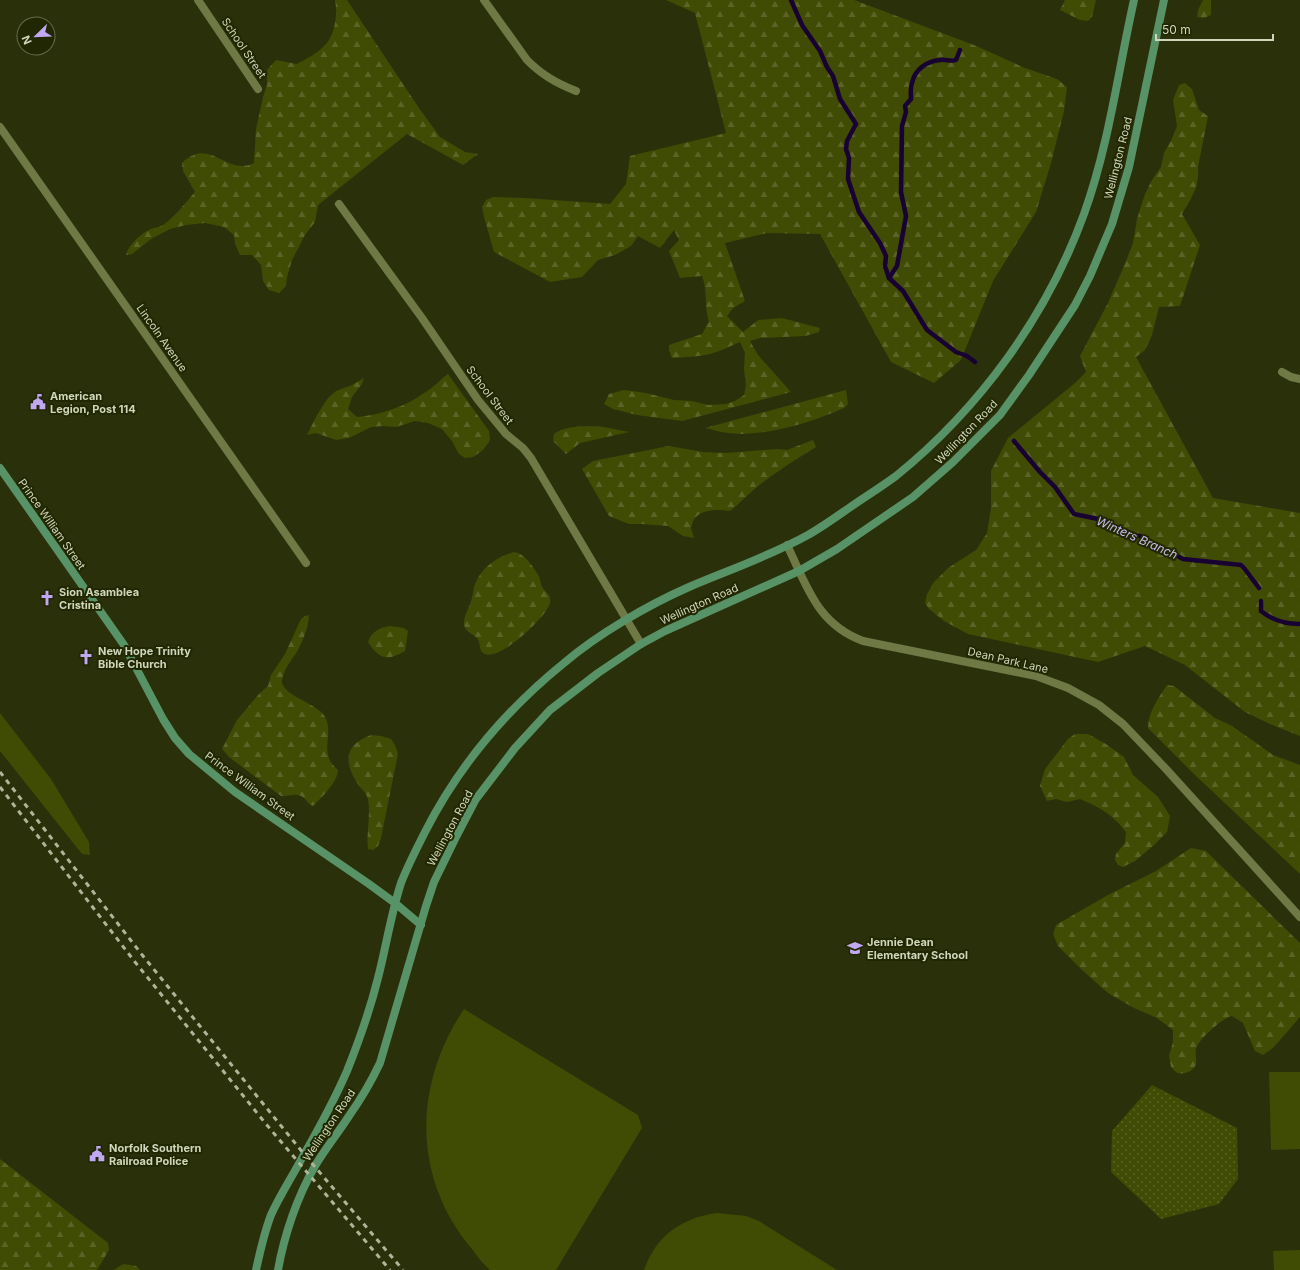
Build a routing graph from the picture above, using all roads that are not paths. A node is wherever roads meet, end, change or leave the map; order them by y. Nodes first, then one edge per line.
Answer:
1 (198, 0) edge
2 (484, 0) edge
3 (1134, 0) edge
4 (1164, 0) edge
5 (258, 88) dead end
6 (576, 91) dead end
7 (0, 127) edge
8 (339, 204) dead end
9 (1282, 372) dead end
10 (1300, 379) edge
11 (0, 468) edge
12 (787, 546) junction
13 (306, 563) dead end
14 (799, 571) junction
15 (627, 620) junction
16 (642, 644) junction
17 (395, 904) junction
18 (1300, 917) edge
19 (421, 925) junction
20 (256, 1270) edge
21 (278, 1270) edge

1 - 5 street, School Street
2 - 6 street
3 - 12 main road, Wellington Road
4 - 14 main road, Wellington Road
7 - 13 street, Lincoln Avenue
8 - 15 street, School Street
9 - 10 street
11 - 17 main road, Prince William Street
12 - 14 street, Dean Park Lane
12 - 15 main road, Wellington Road
14 - 16 main road, Wellington Road
14 - 18 street, Dean Park Lane
15 - 16 street, School Street
15 - 17 main road, Wellington Road
16 - 19 main road, Wellington Road
17 - 19 main road, Prince William Street
17 - 20 main road, Wellington Road
19 - 21 main road, Wellington Road

